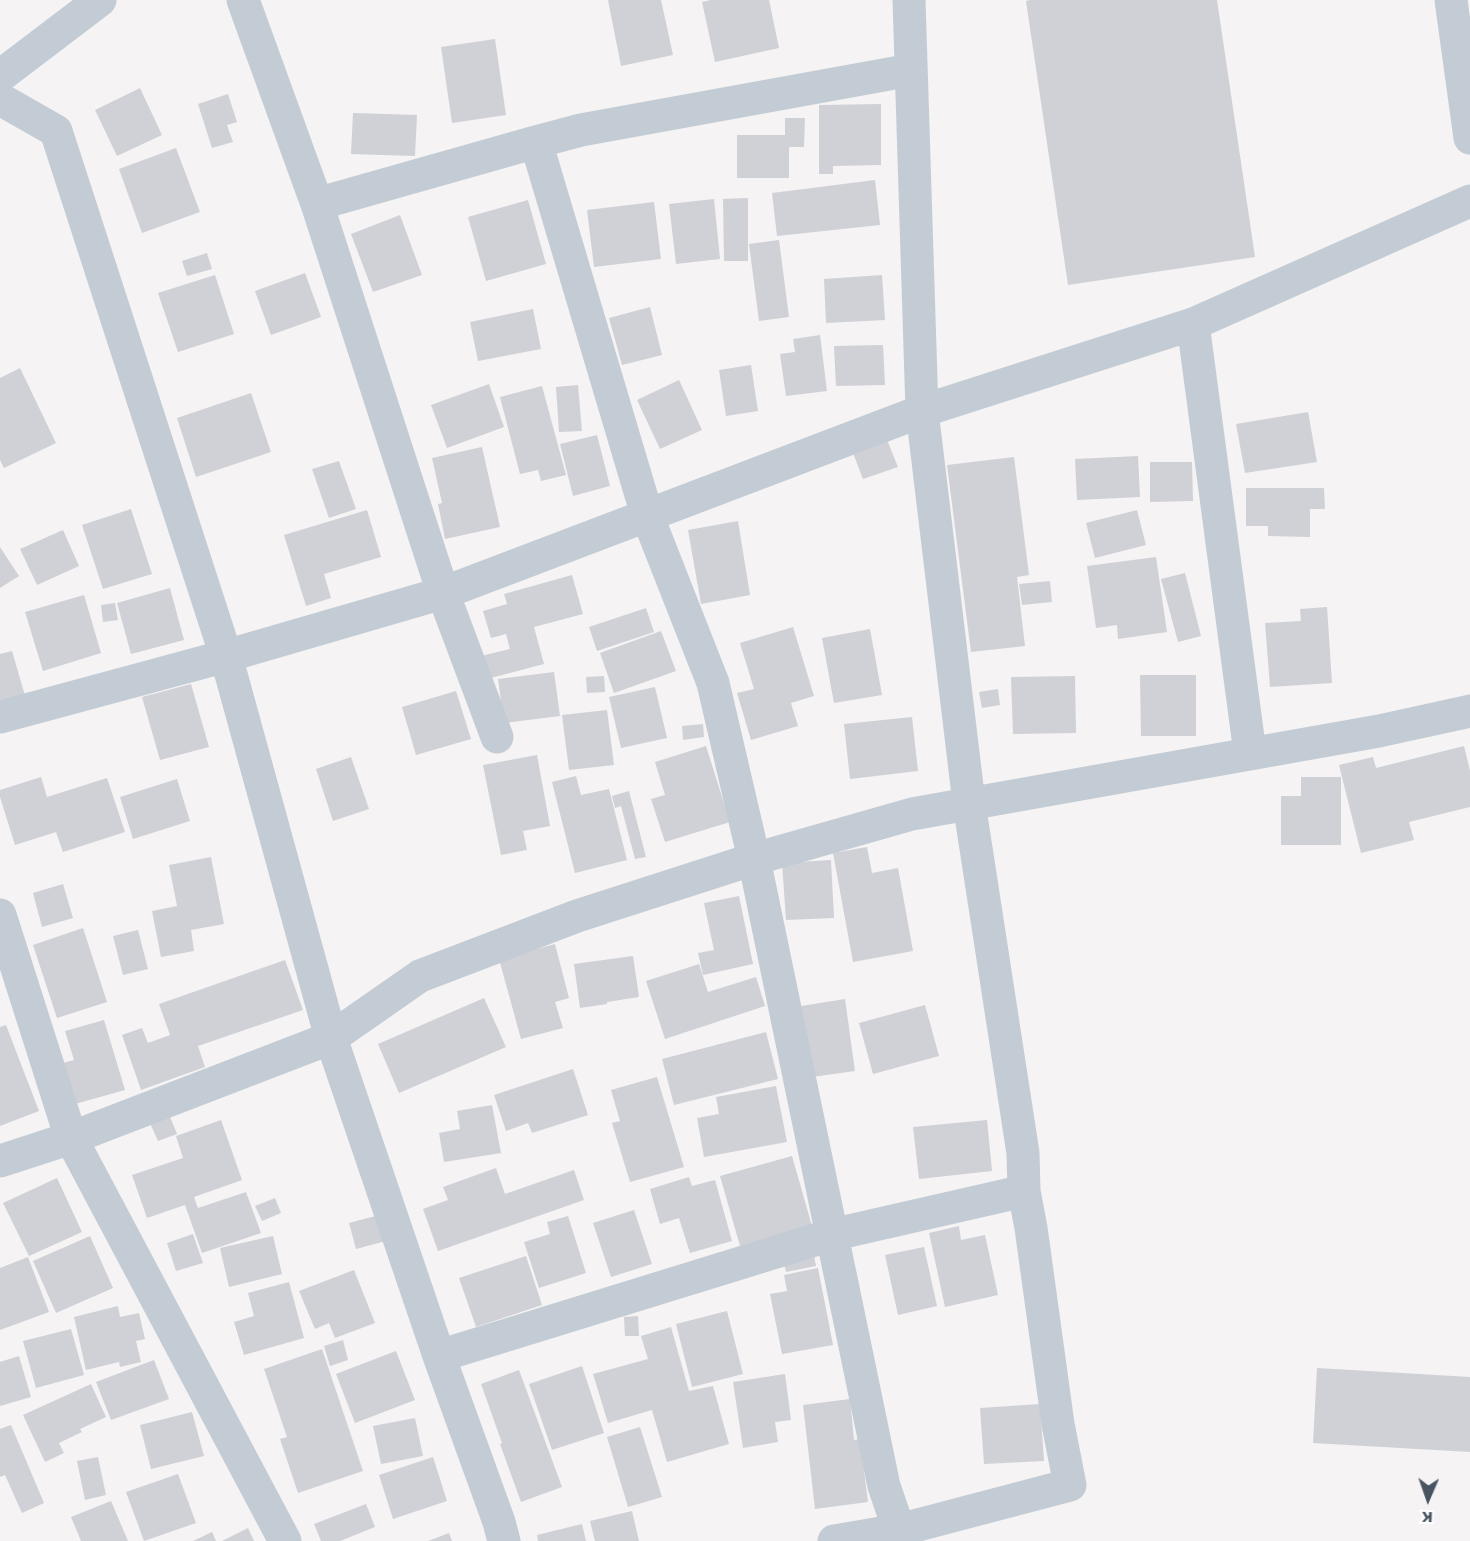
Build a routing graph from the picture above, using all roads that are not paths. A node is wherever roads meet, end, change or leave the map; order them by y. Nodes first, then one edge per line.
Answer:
1 (100, 0) edge
2 (243, 0) edge
3 (909, 0) edge
4 (1451, 0) edge
5 (911, 70) junction
6 (0, 76) edge
7 (0, 99) edge
8 (1470, 138) edge
9 (536, 142) junction
10 (1470, 201) edge
11 (317, 204) junction
12 (1193, 324) junction
13 (922, 411) junction
14 (647, 515) junction
15 (443, 593) junction
16 (226, 656) junction
17 (1470, 711) edge
18 (0, 717) edge
19 (496, 737) dead end
20 (1250, 753) junction
21 (969, 803) junction
22 (753, 859) junction
23 (0, 915) edge
24 (331, 1038) junction
25 (71, 1138) junction
26 (0, 1161) edge
27 (1024, 1191) junction
28 (831, 1235) junction
29 (439, 1356) junction
30 (899, 1530) junction
31 (285, 1541) edge
32 (504, 1541) edge
33 (834, 1541) edge

1 - 6 street
2 - 11 street
3 - 5 street
4 - 8 street
5 - 9 street
5 - 13 street
7 - 16 street
9 - 11 street
9 - 14 street
10 - 12 street
11 - 15 street
12 - 13 street
12 - 20 street
13 - 14 street
13 - 21 street
14 - 15 street
14 - 22 street
15 - 16 street
15 - 19 street
16 - 18 street
16 - 24 street
17 - 20 street
20 - 21 street
21 - 22 street
21 - 27 street
22 - 24 street
22 - 28 street
23 - 25 street
24 - 25 street
24 - 29 street
25 - 26 street
25 - 31 street
27 - 28 street
27 - 30 street
28 - 29 street
28 - 30 street
29 - 32 street
30 - 33 street

